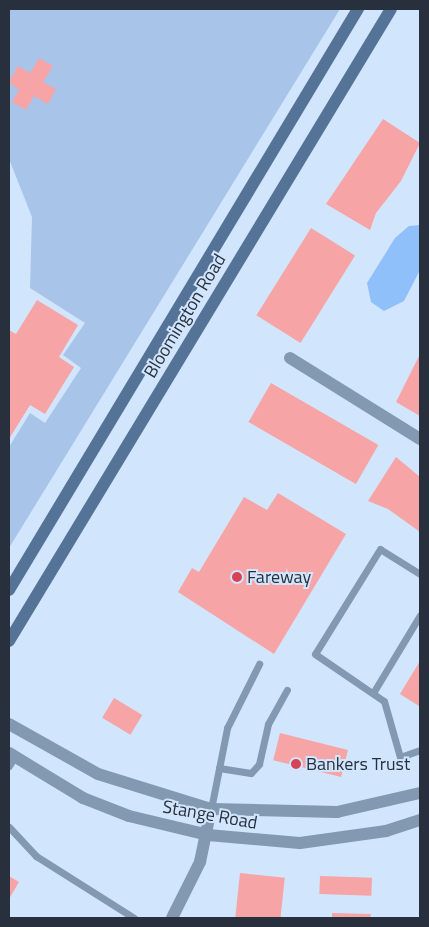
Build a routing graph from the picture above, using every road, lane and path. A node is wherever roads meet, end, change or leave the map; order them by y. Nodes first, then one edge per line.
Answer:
1 (358, 9) edge
2 (391, 9) edge
3 (290, 358) dead end
4 (420, 439) edge
5 (420, 574) edge
6 (9, 590) edge
7 (420, 615) edge
8 (9, 641) edge
9 (259, 664) dead end
10 (287, 690) dead end
11 (373, 692) junction
12 (9, 724) edge
13 (420, 750) edge
14 (11, 758) edge
15 (219, 768) junction
16 (420, 793) edge
17 (211, 809) junction
18 (420, 820) edge
19 (9, 827) edge
20 (208, 835) junction
21 (134, 918) edge
22 (172, 918) edge

1 - 6 main road, Bloomington Road
2 - 8 main road, Bloomington Road
3 - 4 street
5 - 11 lane
7 - 11 lane
9 - 15 lane
10 - 15 lane
11 - 13 lane
12 - 17 street, Stange Road
14 - 20 street, Stange Road
15 - 17 lane
16 - 17 street, Stange Road
17 - 20 street
18 - 20 street, Stange Road
19 - 21 lane
20 - 22 street

